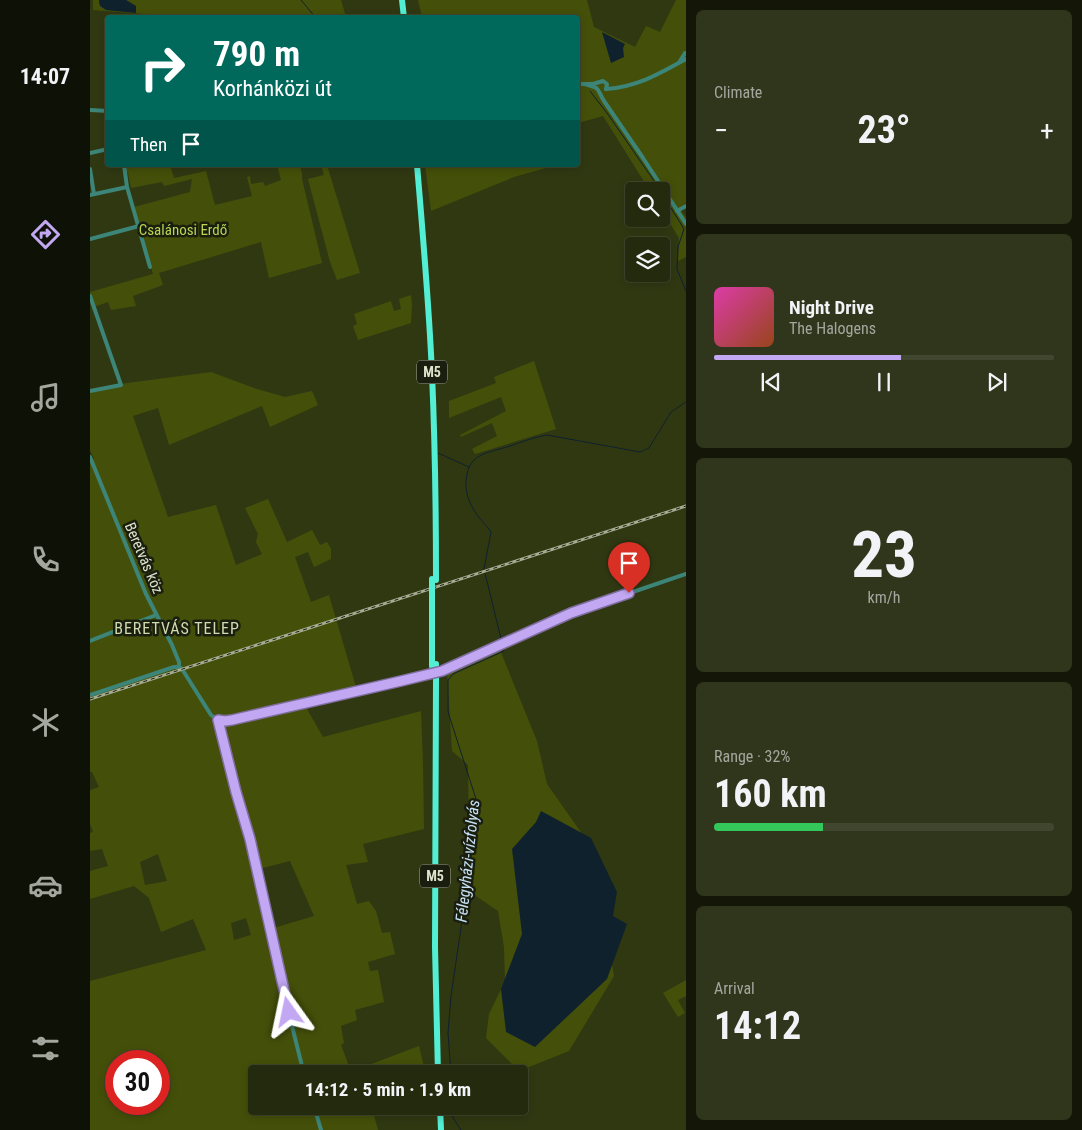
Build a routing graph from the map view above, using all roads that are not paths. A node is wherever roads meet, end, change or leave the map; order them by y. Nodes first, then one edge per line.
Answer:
1 (398, 0) edge
2 (402, 0) edge
3 (400, 15) edge
4 (404, 15) edge
5 (686, 53) edge
6 (686, 60) edge
7 (676, 64) junction
8 (598, 83) junction
9 (580, 84) edge
10 (585, 84) junction
11 (603, 89) junction
12 (90, 110) edge
13 (105, 111) edge
14 (105, 150) edge
15 (90, 153) edge
16 (124, 167) edge
17 (413, 167) edge
18 (417, 167) edge
19 (90, 170) edge
20 (127, 187) junction
21 (92, 195) edge
22 (686, 206) edge
23 (677, 211) junction
24 (686, 224) edge
25 (138, 226) junction
26 (90, 239) edge
27 (150, 267) dead end
28 (90, 296) edge
29 (90, 390) edge
30 (90, 457) edge
31 (686, 574) edge
32 (434, 579) junction
33 (156, 615) junction
34 (90, 641) edge
35 (179, 667) junction
36 (434, 680) junction
37 (90, 695) edge
38 (218, 720) junction
39 (302, 1065) edge
40 (434, 1065) edge
41 (438, 1065) edge
42 (318, 1115) edge
43 (436, 1115) edge
44 (440, 1115) edge
45 (321, 1130) edge
46 (437, 1130) edge
47 (441, 1130) edge

1 - 3 highway
2 - 4 highway
5 - 7 street
6 - 7 street
7 - 11 street
8 - 10 street
8 - 11 street
8 - 11 street
9 - 10 street
10 - 11 street
11 - 23 street
12 - 13 street
14 - 15 street
16 - 20 street
17 - 32 highway, M5
18 - 32 highway, M5
19 - 21 street
20 - 21 street
20 - 25 street
22 - 23 street
23 - 24 street
25 - 26 street
25 - 27 street
28 - 29 street
30 - 33 street, Beretvás köz
31 - 38 street
32 - 36 highway, M5, bridge
33 - 34 street
33 - 35 street, Beretvás köz
35 - 37 street
35 - 38 street, Beretvás köz
36 - 40 highway, M5
36 - 41 highway, M5
38 - 39 street
42 - 45 street
43 - 46 highway
44 - 47 highway

